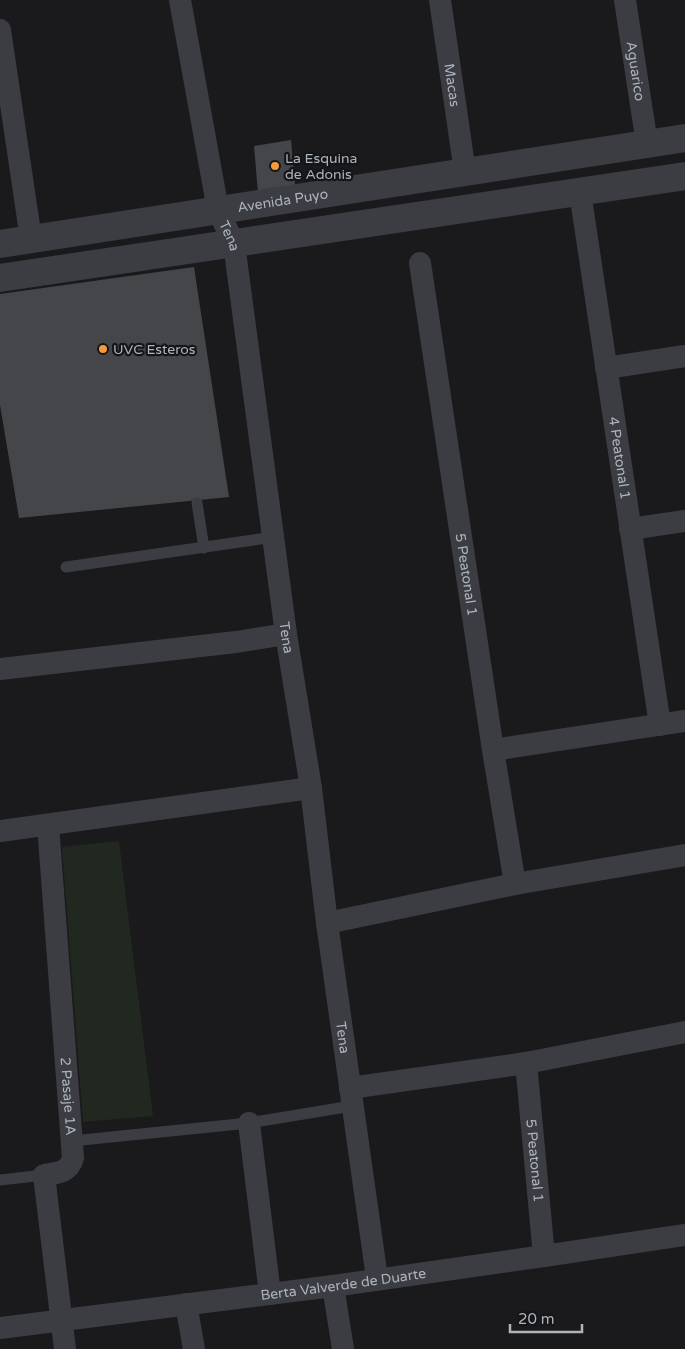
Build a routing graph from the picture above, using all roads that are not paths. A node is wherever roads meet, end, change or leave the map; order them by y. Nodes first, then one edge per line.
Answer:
1 (180, 0) edge
2 (440, 0) edge
3 (625, 0) edge
4 (0, 30) edge
5 (3, 77) edge
6 (685, 138) edge
7 (647, 144) junction
8 (465, 172) junction
9 (685, 176) edge
10 (580, 192) junction
11 (218, 210) junction
12 (31, 239) junction
13 (0, 244) edge
14 (234, 244) junction
15 (420, 264) dead end
16 (0, 278) edge
17 (685, 356) edge
18 (606, 368) junction
19 (197, 503) dead end
20 (685, 521) edge
21 (630, 529) junction
22 (274, 537) junction
23 (204, 548) junction
24 (66, 567) dead end
25 (286, 634) junction
26 (0, 669) edge
27 (685, 721) edge
28 (660, 725) junction
29 (493, 750) junction
30 (311, 788) junction
31 (48, 825) junction
32 (0, 831) edge
33 (685, 855) edge
34 (516, 884) junction
35 (327, 923) junction
36 (685, 1032) edge
37 (526, 1063) junction
38 (351, 1097) junction
39 (249, 1123) junction
40 (72, 1141) junction
41 (44, 1175) junction
42 (0, 1180) edge
43 (685, 1235) edge
44 (544, 1256) junction
45 (376, 1278) junction
46 (333, 1286) junction
47 (270, 1294) junction
48 (186, 1304) junction
49 (61, 1321) junction
50 (0, 1328) edge
51 (65, 1349) edge
52 (194, 1349) edge
53 (343, 1349) edge

1 - 11 street, Tena
2 - 8 street, Macas
3 - 7 street, Aguarico
4 - 5 street
5 - 12 street
6 - 7 street, Avenida Puyo
7 - 8 street, Avenida Puyo
8 - 11 street, Avenida Puyo
9 - 10 street
10 - 14 street
10 - 18 street, 4 Peatonal 1
11 - 12 street, Avenida Puyo
11 - 14 street, Tena
12 - 13 street, Avenida Puyo
14 - 16 street
14 - 22 street, Tena
15 - 29 street, 5 Peatonal 1
17 - 18 street
18 - 21 street, 4 Peatonal 1
19 - 23 lane
20 - 21 street
21 - 28 street, 4 Peatonal 1
22 - 23 lane
22 - 25 street, Tena
23 - 24 lane
25 - 26 street
25 - 30 street, Tena
27 - 28 street
28 - 29 street
29 - 34 street, 5 Peatonal 1
30 - 31 street
30 - 35 street, Tena
31 - 32 street
31 - 40 street, 2 Pasaje 1A
33 - 34 street
34 - 35 street
35 - 38 street, Tena
36 - 37 street
37 - 38 street
37 - 44 street, 5 Peatonal 1
38 - 39 lane
38 - 45 street, Tena
39 - 40 lane
39 - 47 street
40 - 41 street, 2 Pasaje 1A
41 - 42 lane
41 - 49 street
43 - 44 street, Berta Valverde de Duarte
44 - 45 street, Berta Valverde de Duarte
45 - 46 street, Berta Valverde de Duarte
46 - 47 street, Berta Valverde de Duarte
46 - 53 street
47 - 48 street, Berta Valverde de Duarte
48 - 49 street, Berta Valverde de Duarte
48 - 52 street
49 - 50 street, Berta Valverde de Duarte
49 - 51 street

